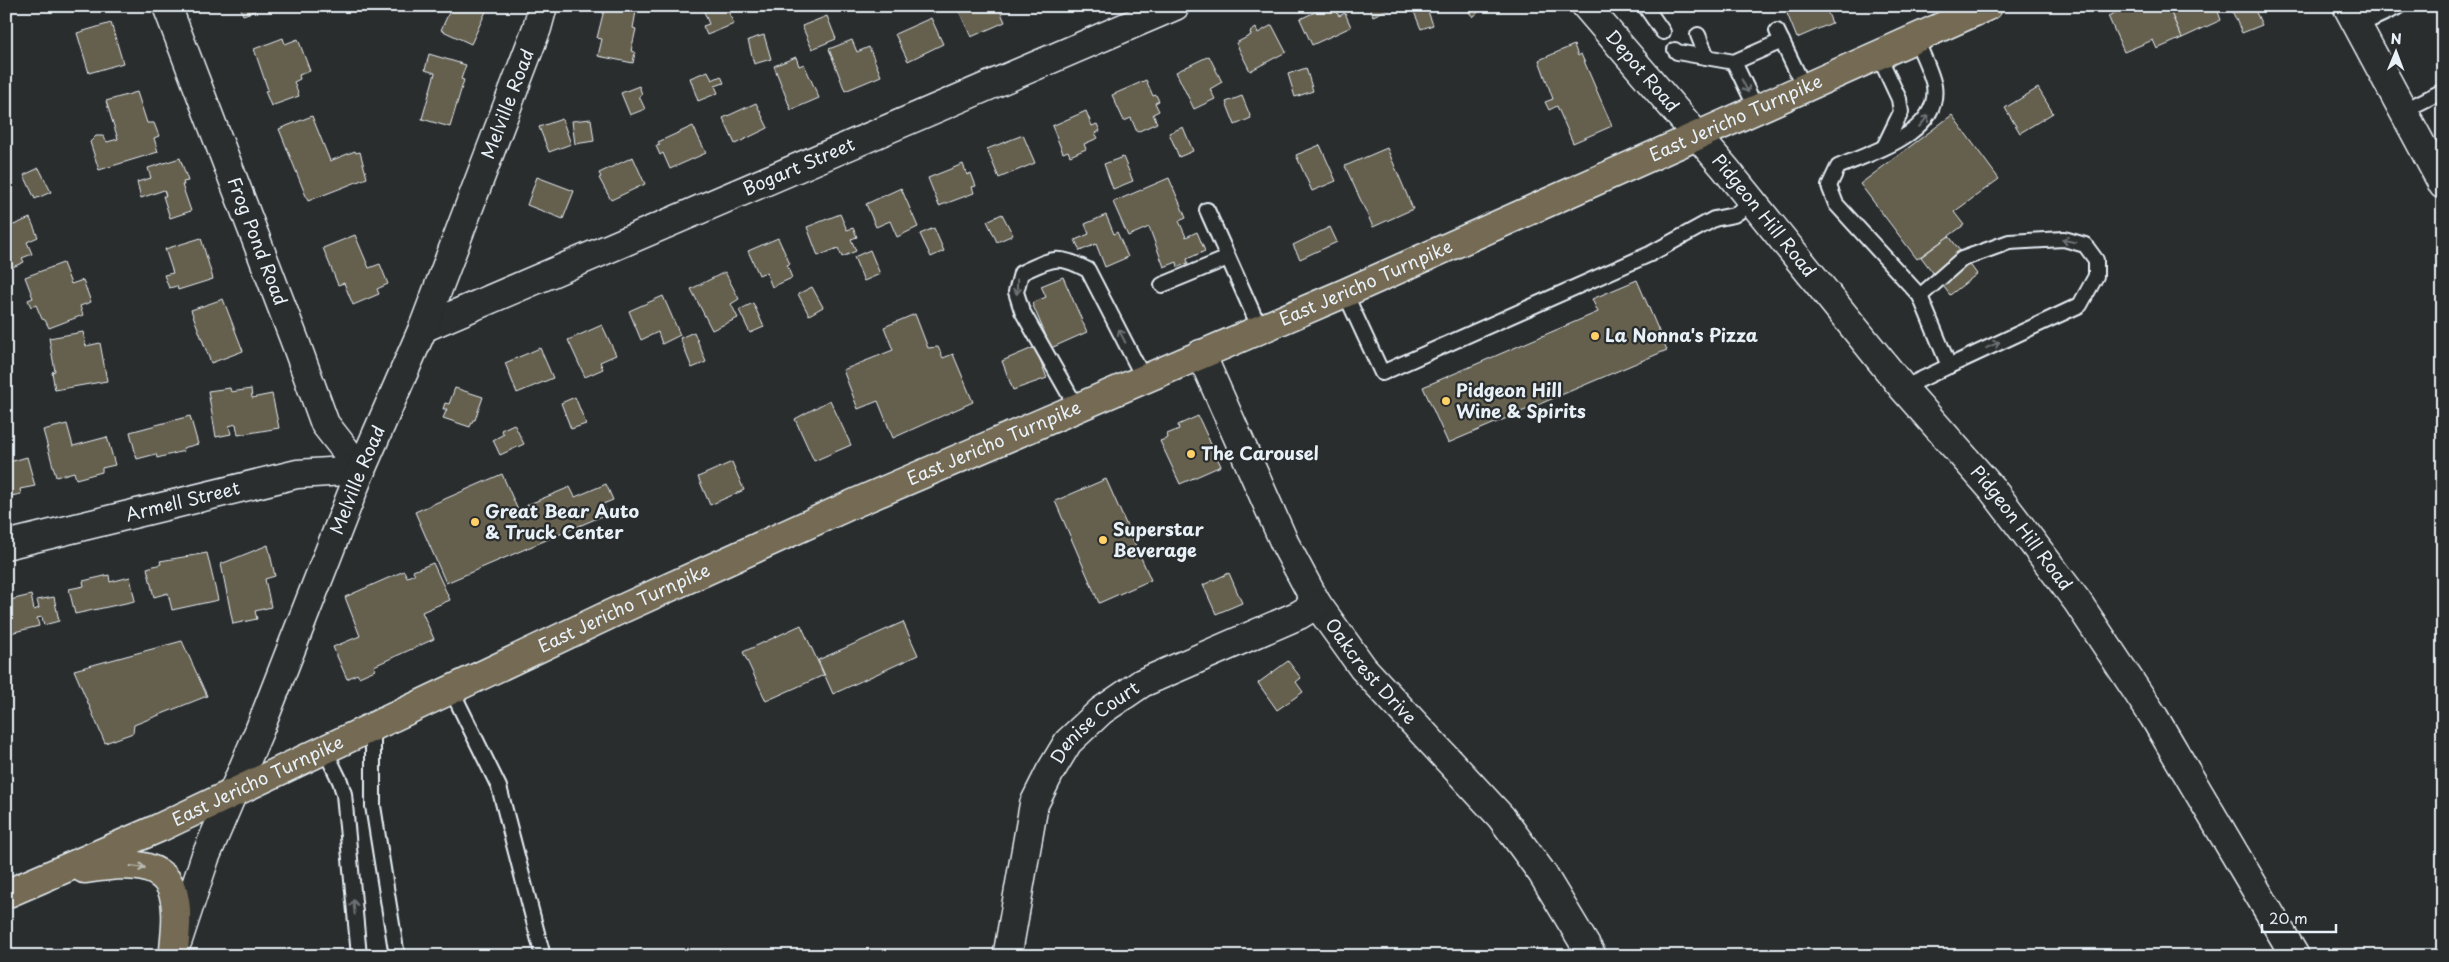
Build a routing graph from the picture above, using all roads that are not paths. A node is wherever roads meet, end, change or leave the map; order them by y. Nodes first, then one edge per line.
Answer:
1 (167, 6) edge
2 (543, 6) edge
3 (1174, 6) edge
4 (1586, 6) edge
5 (1644, 6) edge
6 (1988, 6) edge
7 (2400, 6) edge
8 (2352, 16) edge
9 (1663, 32) dead end
10 (1698, 35) dead end
11 (1916, 40) junction
12 (1675, 50) dead end
13 (1879, 56) junction
14 (1706, 57) junction
15 (1734, 62) junction
16 (1804, 89) junction
17 (2443, 91) edge
18 (1757, 110) junction
19 (2403, 111) junction
20 (1697, 137) junction
21 (1884, 147) junction
22 (2443, 185) edge
23 (1752, 203) junction
24 (1207, 210) dead end
25 (1228, 258) junction
26 (1162, 285) dead end
27 (1345, 293) junction
28 (1920, 296) junction
29 (423, 328) junction
30 (1260, 328) junction
31 (1201, 354) junction
32 (1949, 366) junction
33 (1144, 379) junction
34 (1903, 388) junction
35 (1077, 408) junction
36 (361, 470) junction
37 (6, 545) edge
38 (1317, 604) junction
39 (452, 691) junction
40 (373, 727) junction
41 (325, 750) junction
42 (233, 792) junction
43 (55, 873) junction
44 (6, 894) edge
45 (1008, 952) dead end
46 (173, 953) edge
47 (359, 956) edge
48 (397, 956) edge
49 (543, 956) edge
50 (1592, 956) edge
51 (2295, 956) edge

1 - 36 street, Frog Pond Road
2 - 29 street, Melville Road
3 - 29 street, Bogart Street
4 - 20 street, Depot Road
5 - 9 lane
6 - 11 main road, East Jericho Turnpike
7 - 8 lane
8 - 19 street
10 - 14 lane
11 - 13 main road, East Jericho Turnpike
21 -> 11 lane
12 - 14 lane
13 - 16 main road, East Jericho Turnpike
13 - 21 lane
14 - 15 lane
15 - 16 lane
15 -> 18 lane
16 - 18 main road, East Jericho Turnpike
17 - 19 lane
18 - 20 main road, East Jericho Turnpike
19 - 22 street
20 - 23 street, Pidgeon Hill Road
20 - 27 main road, East Jericho Turnpike
21 - 28 lane
23 - 27 lane
23 - 34 street, Pidgeon Hill Road
24 - 25 lane
25 - 26 lane
25 - 30 lane
27 - 30 main road, East Jericho Turnpike
28 - 32 lane
32 -> 28 lane
29 - 36 street, Melville Road
30 - 31 main road, East Jericho Turnpike
31 - 33 main road, East Jericho Turnpike
31 - 38 street, Oakcrest Drive
32 - 34 lane
33 - 35 main road, East Jericho Turnpike
33 -> 35 lane
34 - 51 street, Pidgeon Hill Road
35 - 39 main road, East Jericho Turnpike
36 - 37 street, Armell Street
36 - 42 street, Melville Road
38 - 45 street, Denise Court
38 - 50 street, Oakcrest Drive
39 - 40 main road, East Jericho Turnpike
39 - 49 lane
40 - 41 main road, East Jericho Turnpike
40 - 48 lane
41 - 42 main road, East Jericho Turnpike
47 -> 41 lane
42 - 43 main road, East Jericho Turnpike
42 - 46 street, Melville Road
43 - 44 main road, East Jericho Turnpike
43 -> 46 main road

